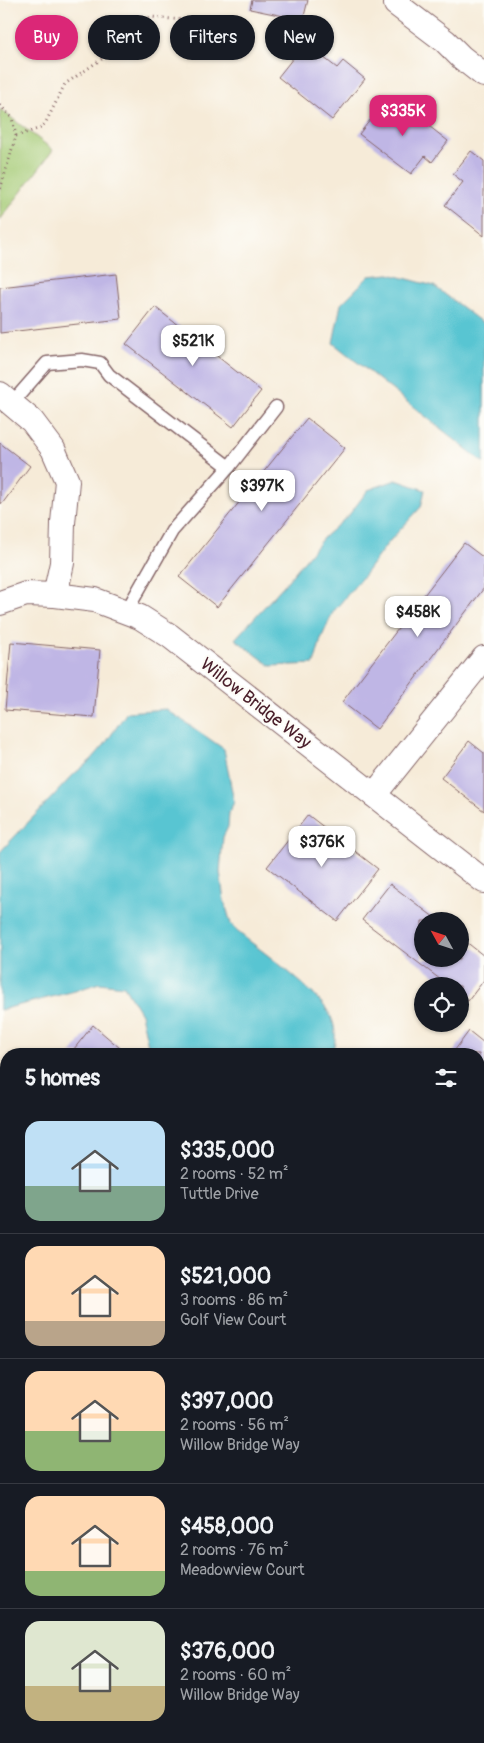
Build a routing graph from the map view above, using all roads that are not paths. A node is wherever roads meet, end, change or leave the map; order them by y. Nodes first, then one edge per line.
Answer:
1 (398, 2) edge
2 (484, 75) edge
3 (6, 398) edge
4 (276, 406) dead end
5 (229, 466) junction
6 (56, 595) junction
7 (0, 603) edge
8 (126, 612) junction
9 (484, 658) edge
10 (374, 795) junction
11 (484, 881) edge

1 - 2 street
3 - 5 lane
3 - 6 street
4 - 5 lane
5 - 8 lane
6 - 7 street, Willow Bridge Way
6 - 8 street, Willow Bridge Way
8 - 10 street, Willow Bridge Way
9 - 10 street
10 - 11 street, Willow Bridge Way

